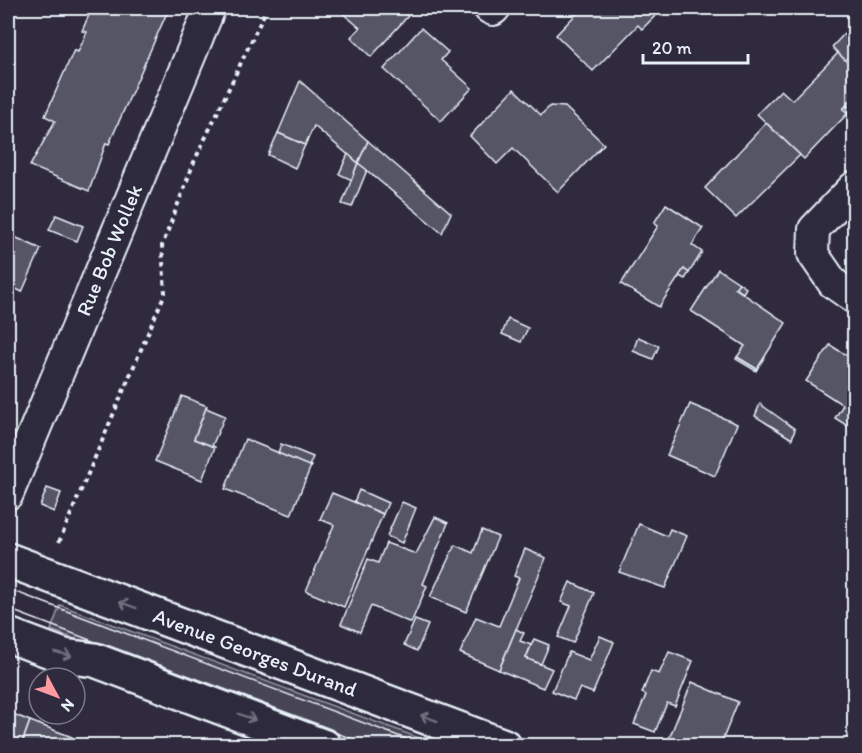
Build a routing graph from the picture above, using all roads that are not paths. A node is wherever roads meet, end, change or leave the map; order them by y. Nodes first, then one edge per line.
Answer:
1 (210, 8) edge
2 (489, 8) edge
3 (495, 8) edge
4 (855, 187) edge
5 (855, 298) edge
6 (8, 494) edge
7 (8, 560) edge
8 (8, 635) edge
9 (324, 746) edge
10 (504, 746) edge

1 - 6 street, Rue Bob Wollek
2 - 3 street
4 - 5 street
10 -> 7 main road, Avenue Georges Durand
8 -> 9 main road

